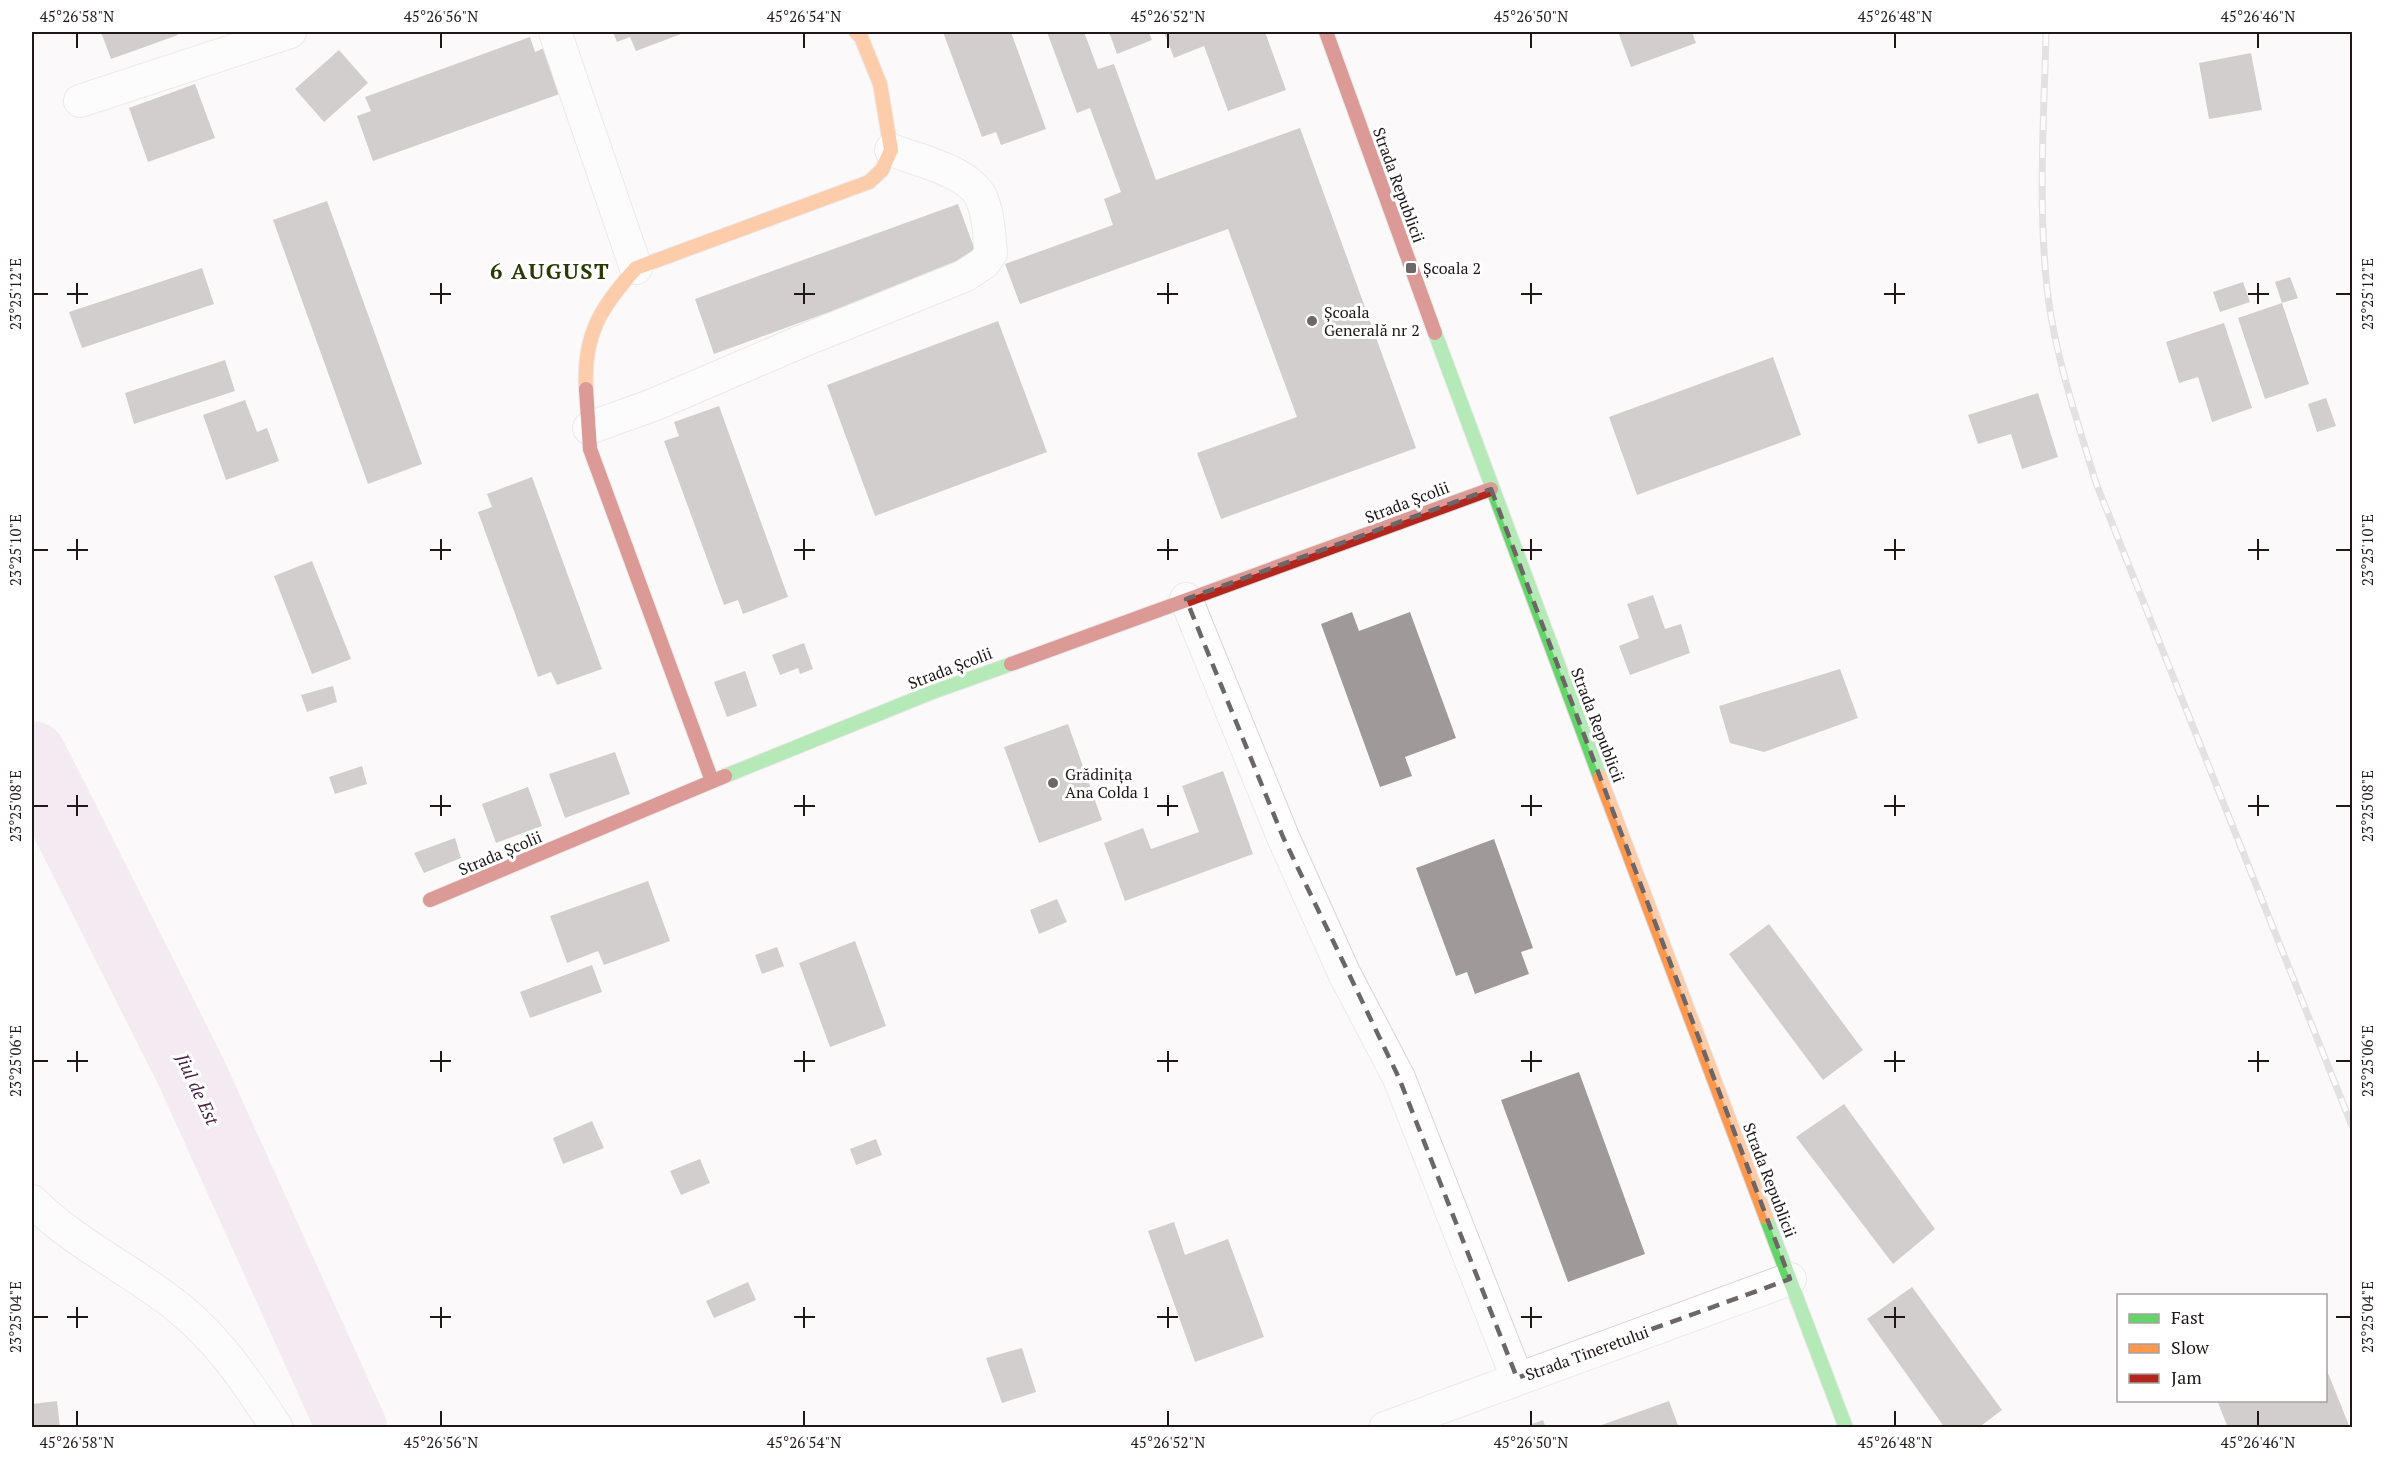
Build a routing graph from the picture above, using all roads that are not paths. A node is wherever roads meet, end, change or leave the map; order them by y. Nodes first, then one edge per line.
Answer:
1 (290, 32) edge
2 (555, 32) edge
3 (856, 32) edge
4 (1326, 32) edge
5 (80, 101) dead end
6 (891, 150) junction
7 (636, 267) junction
8 (589, 428) junction
9 (1491, 489) junction
10 (1186, 599) junction
11 (712, 781) junction
12 (430, 900) dead end
13 (32, 1201) edge
14 (1790, 1279) junction
15 (1517, 1378) junction
16 (277, 1428) edge
17 (1385, 1428) edge
18 (1846, 1428) edge

1 - 5 street
2 - 7 street
3 - 6 street
4 - 9 street, Strada Republicii
6 - 7 street
6 - 8 street
7 - 8 street
8 - 11 street
9 - 10 street, Strada Școlii
9 - 14 street, Strada Republicii
10 - 11 street, Strada Școlii
10 - 15 street
11 - 12 street, Strada Școlii
13 - 16 street
14 - 15 street, Strada Tineretului
14 - 18 street, Strada Republicii
15 - 17 street, Strada Tineretului

